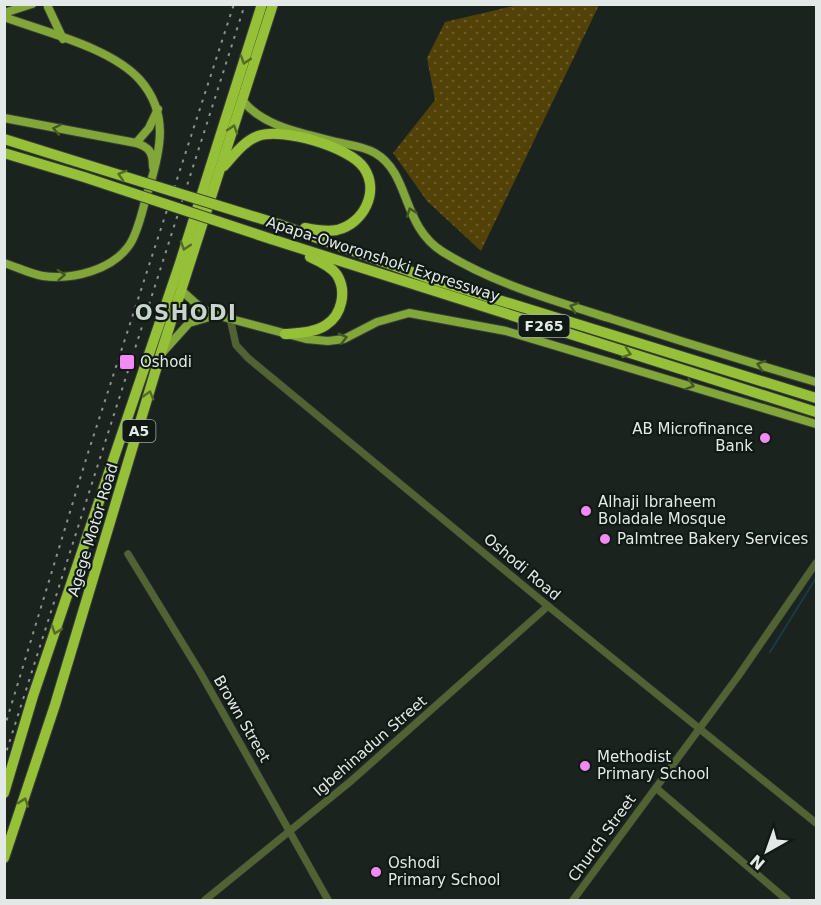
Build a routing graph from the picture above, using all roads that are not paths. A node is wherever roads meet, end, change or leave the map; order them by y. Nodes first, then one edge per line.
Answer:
1 (32, 4) edge
2 (262, 4) edge
3 (273, 4) edge
4 (48, 7) dead end
5 (4, 15) edge
6 (63, 39) junction
7 (243, 101) junction
8 (159, 109) junction
9 (4, 118) edge
10 (4, 139) edge
11 (136, 143) junction
12 (4, 153) edge
13 (222, 169) junction
14 (153, 173) junction
15 (278, 224) junction
16 (272, 239) junction
17 (4, 262) edge
18 (182, 291) junction
19 (216, 315) junction
20 (230, 318) junction
21 (285, 334) junction
22 (160, 356) junction
23 (816, 382) edge
24 (816, 398) edge
25 (816, 412) edge
26 (816, 424) edge
27 (128, 554) dead end
28 (816, 563) edge
29 (548, 606) junction
30 (699, 728) junction
31 (656, 788) junction
32 (4, 793) edge
33 (816, 823) edge
34 (289, 832) junction
35 (4, 858) edge
36 (205, 900) edge
37 (328, 900) edge
38 (573, 900) edge
39 (787, 900) edge

1 - 5 main road
2 -> 32 highway, Agege Motor Road / A5
3 - 7 highway, Agege Motor Road / A5
4 - 6 main road
5 - 6 main road
6 - 8 main road
13 -> 7 highway, Agege Motor Road / A5
23 -> 7 main road, Apapa-Oworonshoki Expressway
8 - 11 main road
8 - 14 main road
11 -> 9 main road
15 -> 10 highway, Apapa-Oworonshoki Expressway / F265, bridge
11 - 14 main road
12 - 16 highway, Apapa-Oworonshoki Expressway / F265, bridge
13 - 15 highway
13 - 18 highway, Agege Motor Road / A5
17 -> 14 main road
15 - 24 highway, Apapa-Oworonshoki Expressway / F265
16 - 21 highway
16 -> 25 highway, Apapa-Oworonshoki Expressway / F265
18 - 19 main road
18 - 22 highway, Agege Motor Road / A5
19 - 20 main road
19 - 22 main road
20 - 21 main road
20 - 29 street, Oshodi Road
21 -> 26 main road
35 -> 22 highway, Agege Motor Road / A5
27 - 34 street, Brown Street
28 - 30 street, Church Street
29 - 30 street, Oshodi Road
29 - 34 street, Igbehinadun Street
30 - 31 street, Church Street
30 - 33 street, Oshodi Road
31 - 38 street, Church Street
31 - 39 street
34 - 36 street, Igbehinadun Street
34 - 37 street, Brown Street

